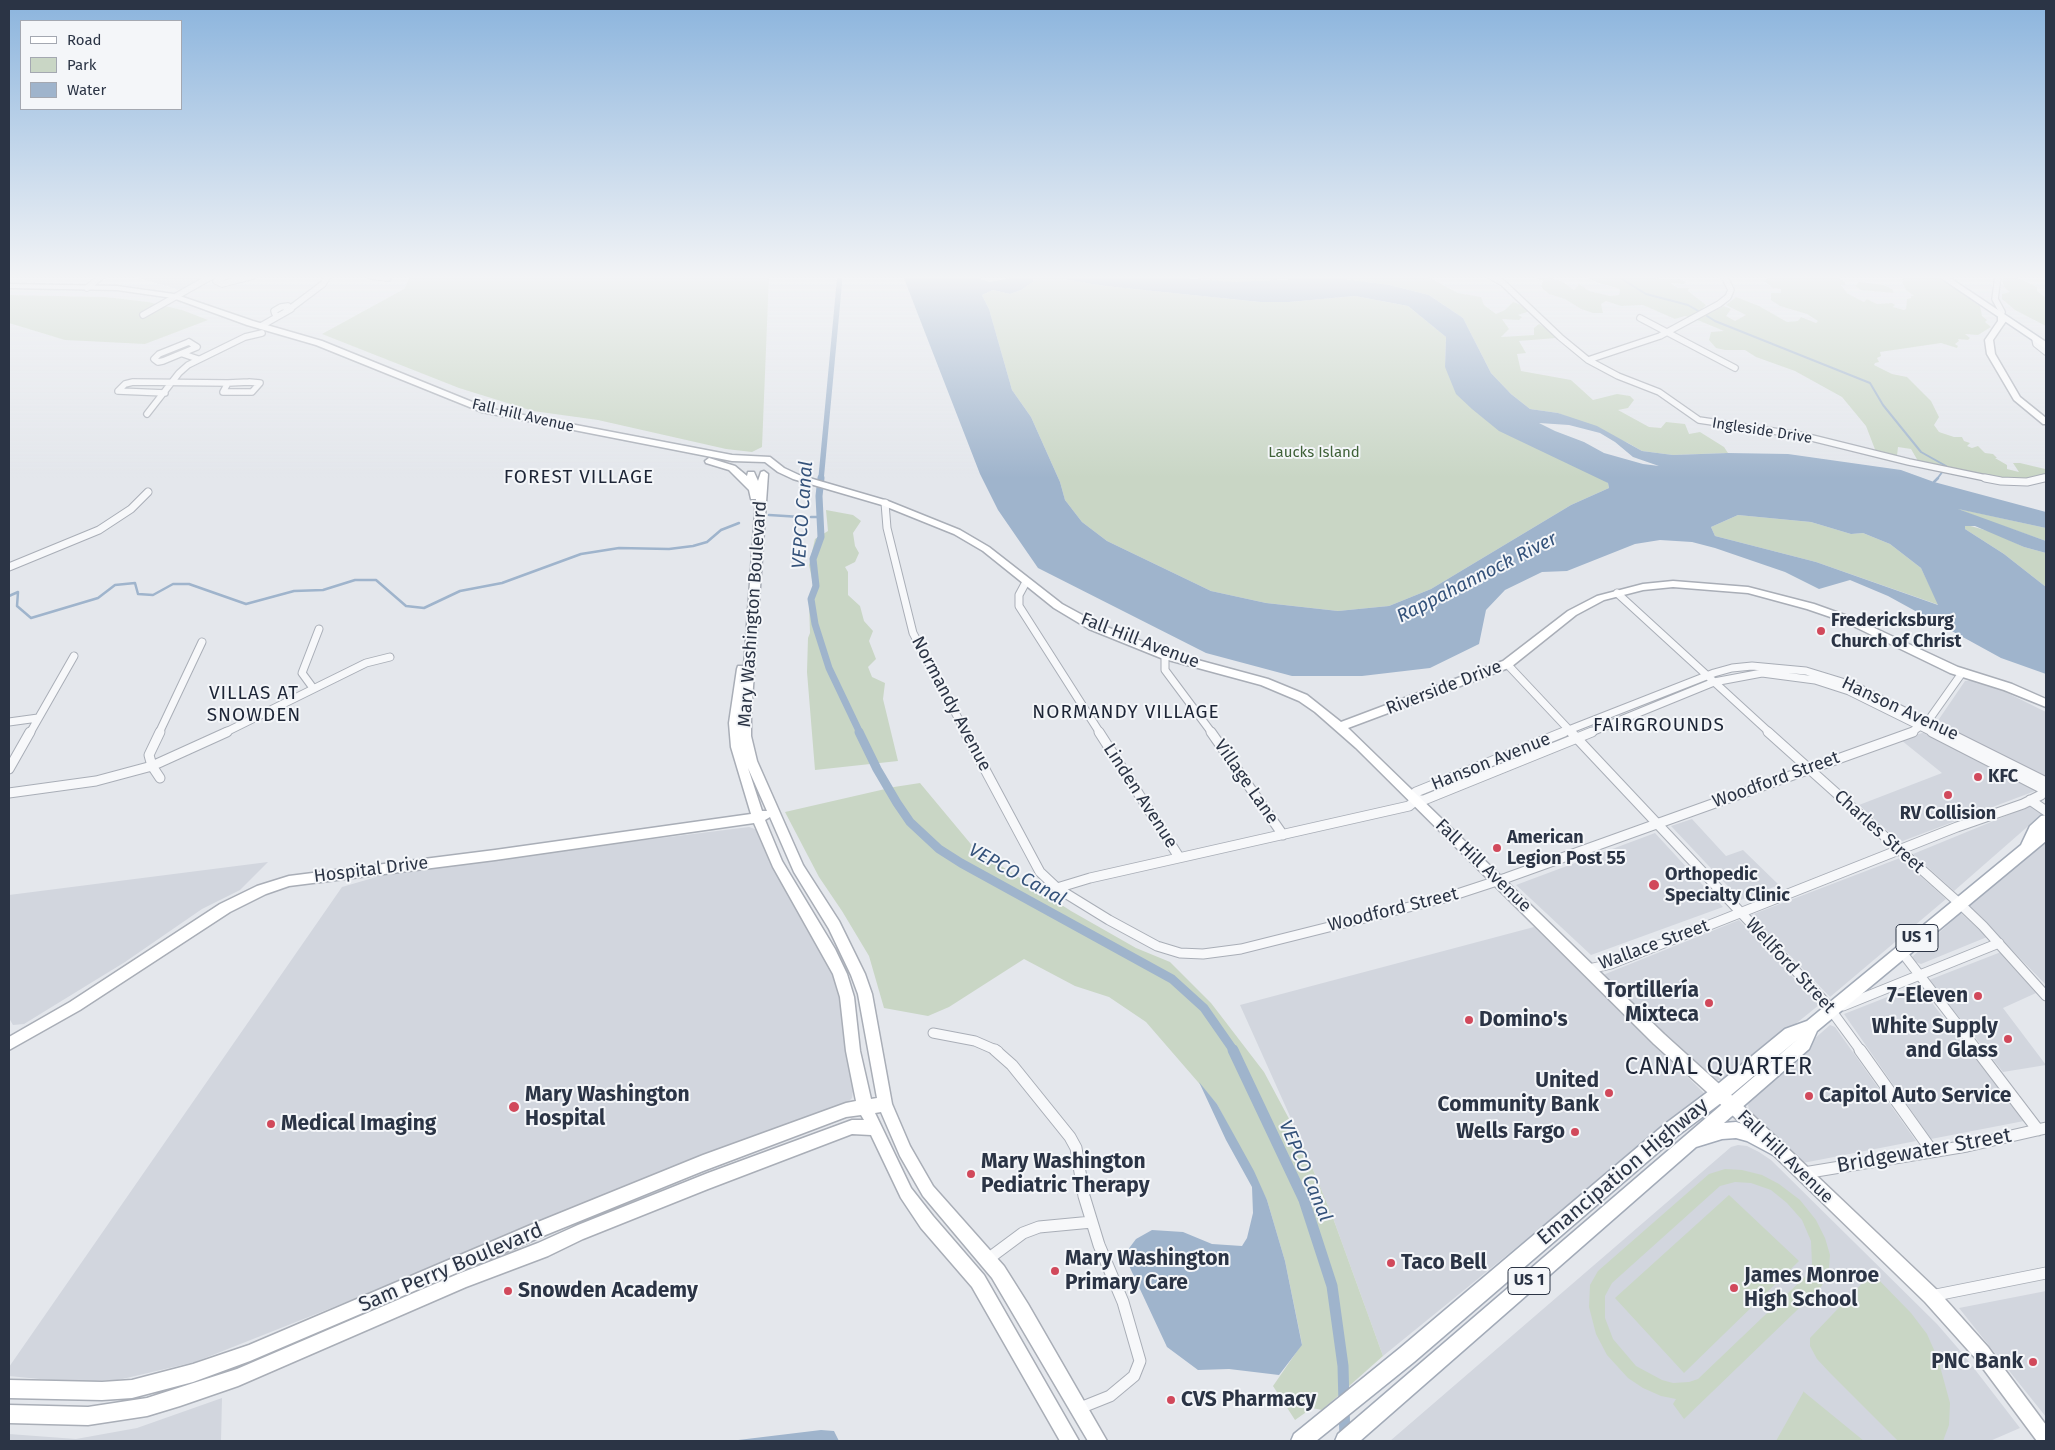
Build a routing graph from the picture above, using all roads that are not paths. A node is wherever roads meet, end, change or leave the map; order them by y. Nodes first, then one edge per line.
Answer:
1 (185, 344) edge
2 (194, 344) edge
3 (220, 344) edge
4 (230, 344) edge
5 (303, 344) edge
6 (322, 344) edge
7 (1570, 344) edge
8 (1635, 344) edge
9 (1690, 344) edge
10 (1990, 344) edge
11 (2037, 344) edge
12 (2046, 352) edge
13 (183, 354) junction
14 (198, 359) junction
15 (1588, 360) junction
16 (1735, 368) dead end
17 (172, 383) junction
18 (228, 383) junction
19 (165, 394) junction
20 (148, 414) dead end
21 (2046, 422) edge
22 (678, 454) junction
23 (755, 459) junction
24 (774, 464) junction
25 (748, 472) junction
26 (766, 474) junction
27 (799, 477) junction
28 (2046, 477) edge
29 (148, 492) dead end
30 (754, 497) junction
31 (885, 503) junction
32 (9, 567) edge
33 (1026, 582) junction
34 (1616, 593) junction
35 (319, 629) dead end
36 (202, 642) dead end
37 (1165, 655) junction
38 (74, 656) dead end
39 (390, 657) dead end
40 (1507, 664) junction
41 (1962, 673) junction
42 (1707, 676) junction
43 (1714, 682) junction
44 (313, 688) junction
45 (2046, 703) edge
46 (38, 718) junction
47 (9, 722) edge
48 (1925, 724) junction
49 (1340, 727) junction
50 (1568, 730) junction
51 (1576, 739) junction
52 (152, 766) junction
53 (1810, 769) junction
54 (9, 770) edge
55 (160, 778) dead end
56 (2046, 784) edge
57 (9, 792) edge
58 (1416, 800) junction
59 (2030, 800) junction
60 (2046, 811) edge
61 (774, 813) junction
62 (758, 818) junction
63 (2046, 820) edge
64 (1656, 823) junction
65 (2046, 833) edge
66 (1283, 835) junction
67 (1899, 851) junction
68 (2024, 851) junction
69 (1179, 857) junction
70 (1498, 881) junction
71 (1057, 888) junction
72 (1959, 903) junction
73 (1740, 913) junction
74 (1999, 943) junction
75 (1901, 951) junction
76 (1589, 968) junction
77 (1920, 976) junction
78 (2046, 996) edge
79 (1832, 1010) junction
80 (1812, 1026) junction
81 (933, 1033) dead end
82 (9, 1044) edge
83 (1718, 1094) junction
84 (885, 1104) junction
85 (1733, 1106) junction
86 (864, 1107) junction
87 (874, 1128) junction
88 (2042, 1129) edge
89 (1689, 1144) junction
90 (1777, 1149) junction
91 (1932, 1152) junction
92 (1802, 1173) junction
93 (1092, 1222) junction
94 (988, 1259) junction
95 (2046, 1273) edge
96 (1931, 1296) junction
97 (9, 1389) edge
98 (1080, 1408) junction
99 (9, 1414) edge
100 (2046, 1439) edge
101 (1070, 1441) edge
102 (1098, 1441) edge
103 (1301, 1441) edge
104 (1345, 1441) edge

1 - 13 street
2 - 13 street
3 - 14 street
4 - 14 street
5 - 22 street, Fall Hill Avenue
6 - 23 street, Fall Hill Avenue
7 - 15 street, Ingleside Drive
8 - 15 street
9 - 16 street
10 - 21 street
11 - 12 street
13 - 14 street
14 - 17 street
15 - 28 street, Ingleside Drive
17 - 18 street
17 - 19 street
17 - 19 street
18 - 18 street
19 - 20 street
22 - 25 street, Fall Hill Avenue
22 - 30 street
23 - 24 street, Fall Hill Avenue
23 - 25 street
24 - 26 street
24 - 27 street, Fall Hill Avenue
25 - 26 street, Fall Hill Avenue
25 - 30 street, Mary Washington Boulevard
26 - 27 street, Fall Hill Avenue
26 - 61 street, Mary Washington Boulevard
27 - 31 street, Fall Hill Avenue
29 - 32 street
30 - 62 street, Mary Washington Boulevard
31 - 33 street, Fall Hill Avenue
31 - 71 street, Normandy Avenue
33 - 37 street, Fall Hill Avenue
33 - 69 street, Linden Avenue
34 - 40 street, Riverside Drive
34 - 41 street, Riverside Drive
34 - 42 street, Charles Street
35 - 44 street
36 - 52 street
37 - 49 street, Fall Hill Avenue
37 - 66 street, Village Lane
38 - 46 street
39 - 44 street
40 - 49 street, Riverside Drive
40 - 50 street, Wellford Street
41 - 45 street, Riverside Drive
41 - 48 street
42 - 43 street, Charles Street
42 - 48 street, Hanson Avenue
42 - 50 street, Hanson Avenue
43 - 48 street, Hanson Avenue
43 - 51 street, Hanson Avenue
43 - 53 street, Charles Street
44 - 52 street
46 - 47 street
46 - 54 street
48 - 53 street, Woodford Street
48 - 56 street, Hanson Avenue
49 - 58 street, Fall Hill Avenue
50 - 51 street, Wellford Street
50 - 58 street, Hanson Avenue
51 - 58 street, Hanson Avenue
51 - 64 street, Wellford Street
52 - 55 street
52 - 57 street
53 - 64 street, Woodford Street
53 - 67 street, Charles Street
56 - 59 street, Wallace Street
58 - 66 street, Hanson Avenue
58 - 70 street, Fall Hill Avenue
59 - 60 street
59 - 67 street, Wallace Street
61 - 62 street, Hospital Drive
61 - 84 street, Mary Washington Boulevard
62 - 82 street, Hospital Drive
62 - 86 street, Mary Washington Boulevard
63 - 68 main road, Emancipation Highway / US 1
64 - 70 street, Woodford Street
64 - 73 street, Wellford Street
65 - 68 main road, Emancipation Highway / US 1
66 - 69 street, Hanson Avenue
67 - 72 street, Charles Street
67 - 73 street, Wallace Street
68 - 72 main road, Emancipation Highway / US 1
69 - 71 street, Hanson Avenue
70 - 71 street, Woodford Street
70 - 76 street, Fall Hill Avenue
72 - 74 street, Charles Street
72 - 75 main road, Emancipation Highway / US 1
73 - 76 street, Wallace Street
73 - 79 street, Wellford Street
74 - 77 street
74 - 78 street, Charles Street
75 - 77 street
75 - 79 main road, Emancipation Highway / US 1
76 - 83 street, Fall Hill Avenue
77 - 79 street
77 - 88 street
79 - 80 main road, Emancipation Highway / US 1
79 - 91 street, Wellford Street
80 - 83 main road, Emancipation Highway / US 1
80 - 85 main road, Emancipation Highway / US 1
81 - 93 street
83 - 85 street, Fall Hill Avenue
83 - 103 main road, Emancipation Highway / US 1
84 - 86 street, Sam Perry Boulevard
84 - 94 street, Mary Washington Boulevard
85 - 89 main road, Emancipation Highway / US 1
85 - 90 street, Fall Hill Avenue
86 - 87 street, Mary Washington Boulevard
86 - 97 street, Sam Perry Boulevard
87 - 99 street, Sam Perry Boulevard
87 - 101 street, Mary Washington Boulevard
88 - 91 street, Bridgewater Street
89 - 90 main road
89 - 104 main road, Emancipation Highway / US 1
90 - 92 street, Fall Hill Avenue
91 - 92 street, Bridgewater Street
92 - 96 street, Fall Hill Avenue
93 - 94 street
93 - 98 street
94 - 98 street, Mary Washington Boulevard
95 - 96 street
96 - 100 street, Fall Hill Avenue
98 - 102 street, Mary Washington Boulevard

